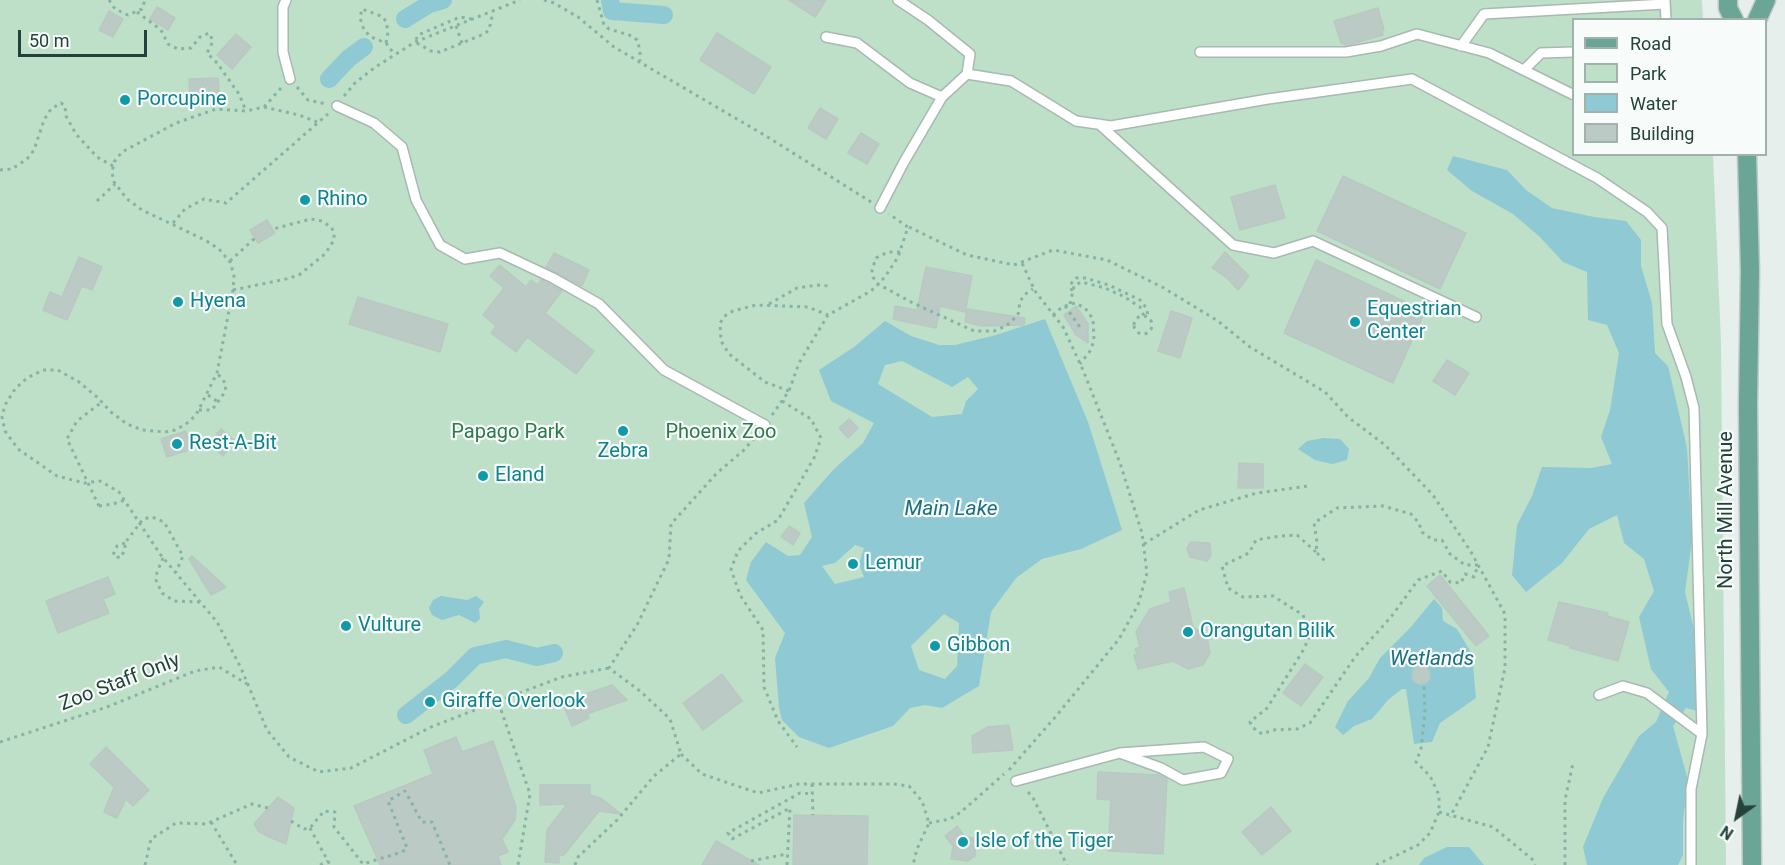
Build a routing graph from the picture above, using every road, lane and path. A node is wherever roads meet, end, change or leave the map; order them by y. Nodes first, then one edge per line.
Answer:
1 (109, 0) edge
2 (145, 0) edge
3 (286, 0) edge
4 (520, 0) edge
5 (544, 0) edge
6 (597, 0) edge
7 (898, 0) edge
8 (1728, 0) edge
9 (1766, 0) edge
10 (1665, 2) edge
11 (136, 12) junction
12 (493, 12) junction
13 (1666, 18) edge
14 (1733, 18) edge
15 (1758, 18) edge
16 (472, 20) junction
17 (456, 26) junction
18 (607, 27) junction
19 (600, 35) junction
20 (826, 37) dead end
21 (415, 42) junction
22 (386, 43) junction
23 (462, 43) junction
24 (1461, 46) junction
25 (1200, 52) dead end
26 (1572, 52) edge
27 (394, 54) junction
28 (639, 62) junction
29 (1524, 70) junction
30 (967, 74) junction
31 (290, 79) junction
32 (1572, 94) edge
33 (942, 97) junction
34 (336, 106) junction
35 (264, 107) junction
36 (246, 111) junction
37 (318, 122) junction
38 (1099, 124) junction
39 (1747, 156) edge
40 (113, 166) junction
41 (0, 170) edge
42 (115, 183) junction
43 (97, 201) dead end
44 (880, 208) junction
45 (173, 223) junction
46 (908, 227) junction
47 (273, 229) dead end
48 (255, 238) dead end
49 (900, 252) junction
50 (230, 261) junction
51 (1022, 262) junction
52 (878, 284) junction
53 (829, 286) dead end
54 (1033, 289) junction
55 (233, 290) junction
56 (1070, 304) junction
57 (768, 305) junction
58 (1065, 306) junction
59 (828, 315) junction
60 (1053, 315) junction
61 (1146, 317) junction
62 (1476, 317) dead end
63 (1082, 330) dead end
64 (1080, 364) junction
65 (217, 374) junction
66 (789, 391) junction
67 (207, 394) junction
68 (782, 400) junction
69 (102, 402) junction
70 (219, 402) junction
71 (199, 410) junction
72 (765, 425) junction
73 (2, 432) edge
74 (1308, 486) dead end
75 (125, 500) junction
76 (140, 522) junction
77 (124, 543) junction
78 (1144, 544) junction
79 (1316, 552) junction
80 (163, 557) junction
81 (1326, 562) dead end
82 (1479, 565) junction
83 (176, 572) junction
84 (200, 602) junction
85 (609, 668) junction
86 (1424, 684) dead end
87 (248, 685) junction
88 (1599, 695) dead end
89 (498, 701) junction
90 (1702, 734) junction
91 (0, 742) edge
92 (797, 747) dead end
93 (1120, 753) junction
94 (681, 754) junction
95 (1573, 763) dead end
96 (1007, 772) junction
97 (1016, 781) junction
98 (812, 784) junction
99 (813, 794) junction
100 (268, 808) dead end
101 (1439, 812) junction
102 (813, 815) dead end
103 (1450, 817) junction
104 (291, 821) dead end
105 (211, 822) junction
106 (929, 823) junction
107 (310, 828) junction
108 (788, 854) junction
109 (327, 861) junction
110 (751, 861) dead end
111 (145, 865) edge
112 (237, 865) edge
113 (320, 865) edge
114 (330, 865) edge
115 (450, 865) edge
116 (518, 865) edge
117 (575, 865) edge
118 (787, 865) edge
119 (913, 865) edge
120 (1067, 865) edge
121 (1376, 865) edge
122 (1535, 865) edge
123 (1565, 865) edge
124 (1691, 865) edge
125 (1752, 865) edge

1 - 11 path
2 - 11 path
3 - 31 lane
4 - 12 path
5 - 19 path
6 - 18 path
7 - 30 lane
8 - 14 main road
9 - 15 main road
10 - 13 lane
10 - 24 lane
11 - 36 path
12 - 16 path
12 - 23 path
16 - 17 path
16 - 21 path
17 - 21 path
17 - 23 path
18 - 19 path
18 - 28 path
19 - 28 path
20 - 33 lane
21 - 23 path
21 - 27 path
22 - 22 path
22 - 27 path
24 - 25 lane
24 - 29 lane
26 - 29 lane
27 - 34 path
28 - 44 path
29 - 32 lane
30 - 33 lane
30 - 38 lane
31 - 34 path
31 - 35 path
33 - 44 lane
34 - 37 path
34 - 72 lane
35 - 36 path
35 - 37 path
36 - 40 path
37 - 45 path
38 - 62 lane
38 - 90 lane
39 - 125 main road, North Mill Avenue
40 - 41 path
40 - 42 path
42 - 43 path
42 - 45 path
44 - 46 path
45 - 50 path
46 - 49 path
46 - 51 path
47 - 55 path
48 - 50 path
49 - 52 path
49 - 52 path
50 - 55 path
51 - 54 path
51 - 82 path
52 - 54 path
52 - 59 path
53 - 57 path
54 - 60 path
55 - 65 path
56 - 58 path
56 - 61 path
56 - 64 path
57 - 59 path
57 - 66 path
58 - 60 path
58 - 63 path
59 - 66 path
60 - 64 path
61 - 61 path
64 - 78 path
65 - 67 path
65 - 70 path
66 - 68 path
67 - 70 path
67 - 71 path
68 - 72 path
68 - 92 path
69 - 71 path
69 - 73 path
69 - 75 path, bridge
70 - 71 path
72 - 85 path
73 - 75 path
74 - 78 path
75 - 76 path
76 - 77 path
76 - 80 path
76 - 83 path
77 - 77 path
78 - 96 path
79 - 81 path
79 - 82 path
79 - 82 path
80 - 83 path
80 - 84 path
82 - 103 path
83 - 84 path
84 - 87 path
85 - 89 path
85 - 94 path
86 - 101 path
87 - 89 path
87 - 91 path, Zoo Staff Only
88 - 90 lane
89 - 116 path
90 - 124 lane
93 - 93 lane
93 - 97 lane
94 - 98 path
94 - 117 path
95 - 123 path
96 - 97 path
96 - 106 path
97 - 120 path
98 - 99 path
98 - 106 path
99 - 102 path
99 - 108 path
100 - 105 path
101 - 103 path
101 - 121 path
103 - 122 path
104 - 107 path
105 - 111 path
105 - 112 path
106 - 119 path
107 - 109 path
107 - 115 path
108 - 110 path
108 - 118 path
109 - 113 path
109 - 114 path

